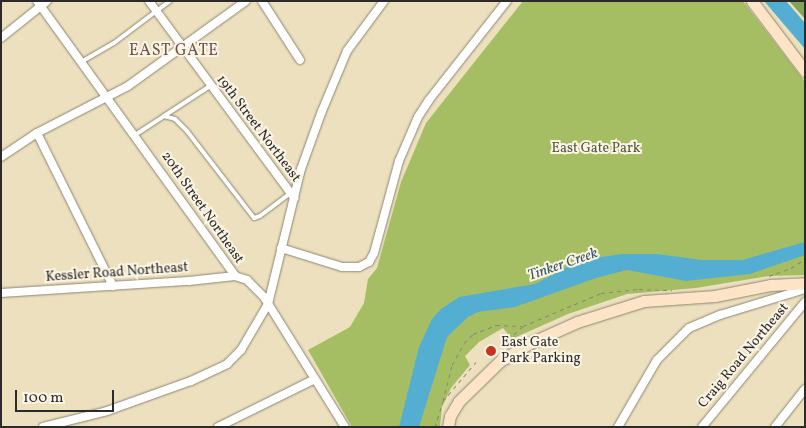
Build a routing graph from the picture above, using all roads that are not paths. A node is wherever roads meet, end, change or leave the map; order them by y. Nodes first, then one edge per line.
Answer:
1 (149, 1) edge
2 (170, 1) edge
3 (246, 1) edge
4 (262, 1) edge
5 (384, 1) edge
6 (507, 1) edge
7 (752, 1) edge
8 (41, 3) edge
9 (156, 11) junction
10 (1, 38) edge
11 (183, 48) junction
12 (300, 60) dead end
13 (81, 62) junction
14 (805, 71) edge
15 (210, 86) junction
16 (107, 98) junction
17 (164, 116) junction
18 (37, 133) junction
19 (134, 135) junction
20 (1, 157) edge
21 (292, 196) junction
22 (281, 248) junction
23 (235, 276) junction
24 (805, 284) edge
25 (113, 286) junction
26 (805, 289) edge
27 (1, 293) edge
28 (805, 302) edge
29 (268, 304) junction
30 (315, 379) junction
31 (805, 389) edge
32 (43, 427) edge
33 (218, 427) edge
34 (345, 427) edge
35 (448, 427) edge
36 (618, 427) edge
37 (702, 427) edge
38 (775, 427) edge

1 - 9 street, 19th Street Northeast
2 - 9 lane
3 - 11 street
4 - 12 street
5 - 21 street
6 - 22 street
7 - 14 street
8 - 10 street
8 - 13 street, 20th Street Northeast
9 - 11 street, 19th Street Northeast
9 - 13 lane
11 - 15 street, 19th Street Northeast
11 - 16 street
13 - 16 street, 20th Street Northeast
15 - 17 lane
15 - 21 street, 19th Street Northeast
16 - 18 street
16 - 19 street, 20th Street Northeast
17 - 19 lane
17 - 21 lane
18 - 20 street
18 - 25 street
19 - 23 street, 20th Street Northeast
21 - 22 street
22 - 29 street
23 - 25 street, Kessler Road Northeast
23 - 29 street, 20th Street Northeast
24 - 35 street
25 - 27 street, Kessler Road Northeast
26 - 36 street
28 - 37 street, Craig Road Northeast
29 - 30 street, 20th Street Northeast
29 - 32 street
30 - 33 street
30 - 34 street, 20th Street Northeast
31 - 38 street

